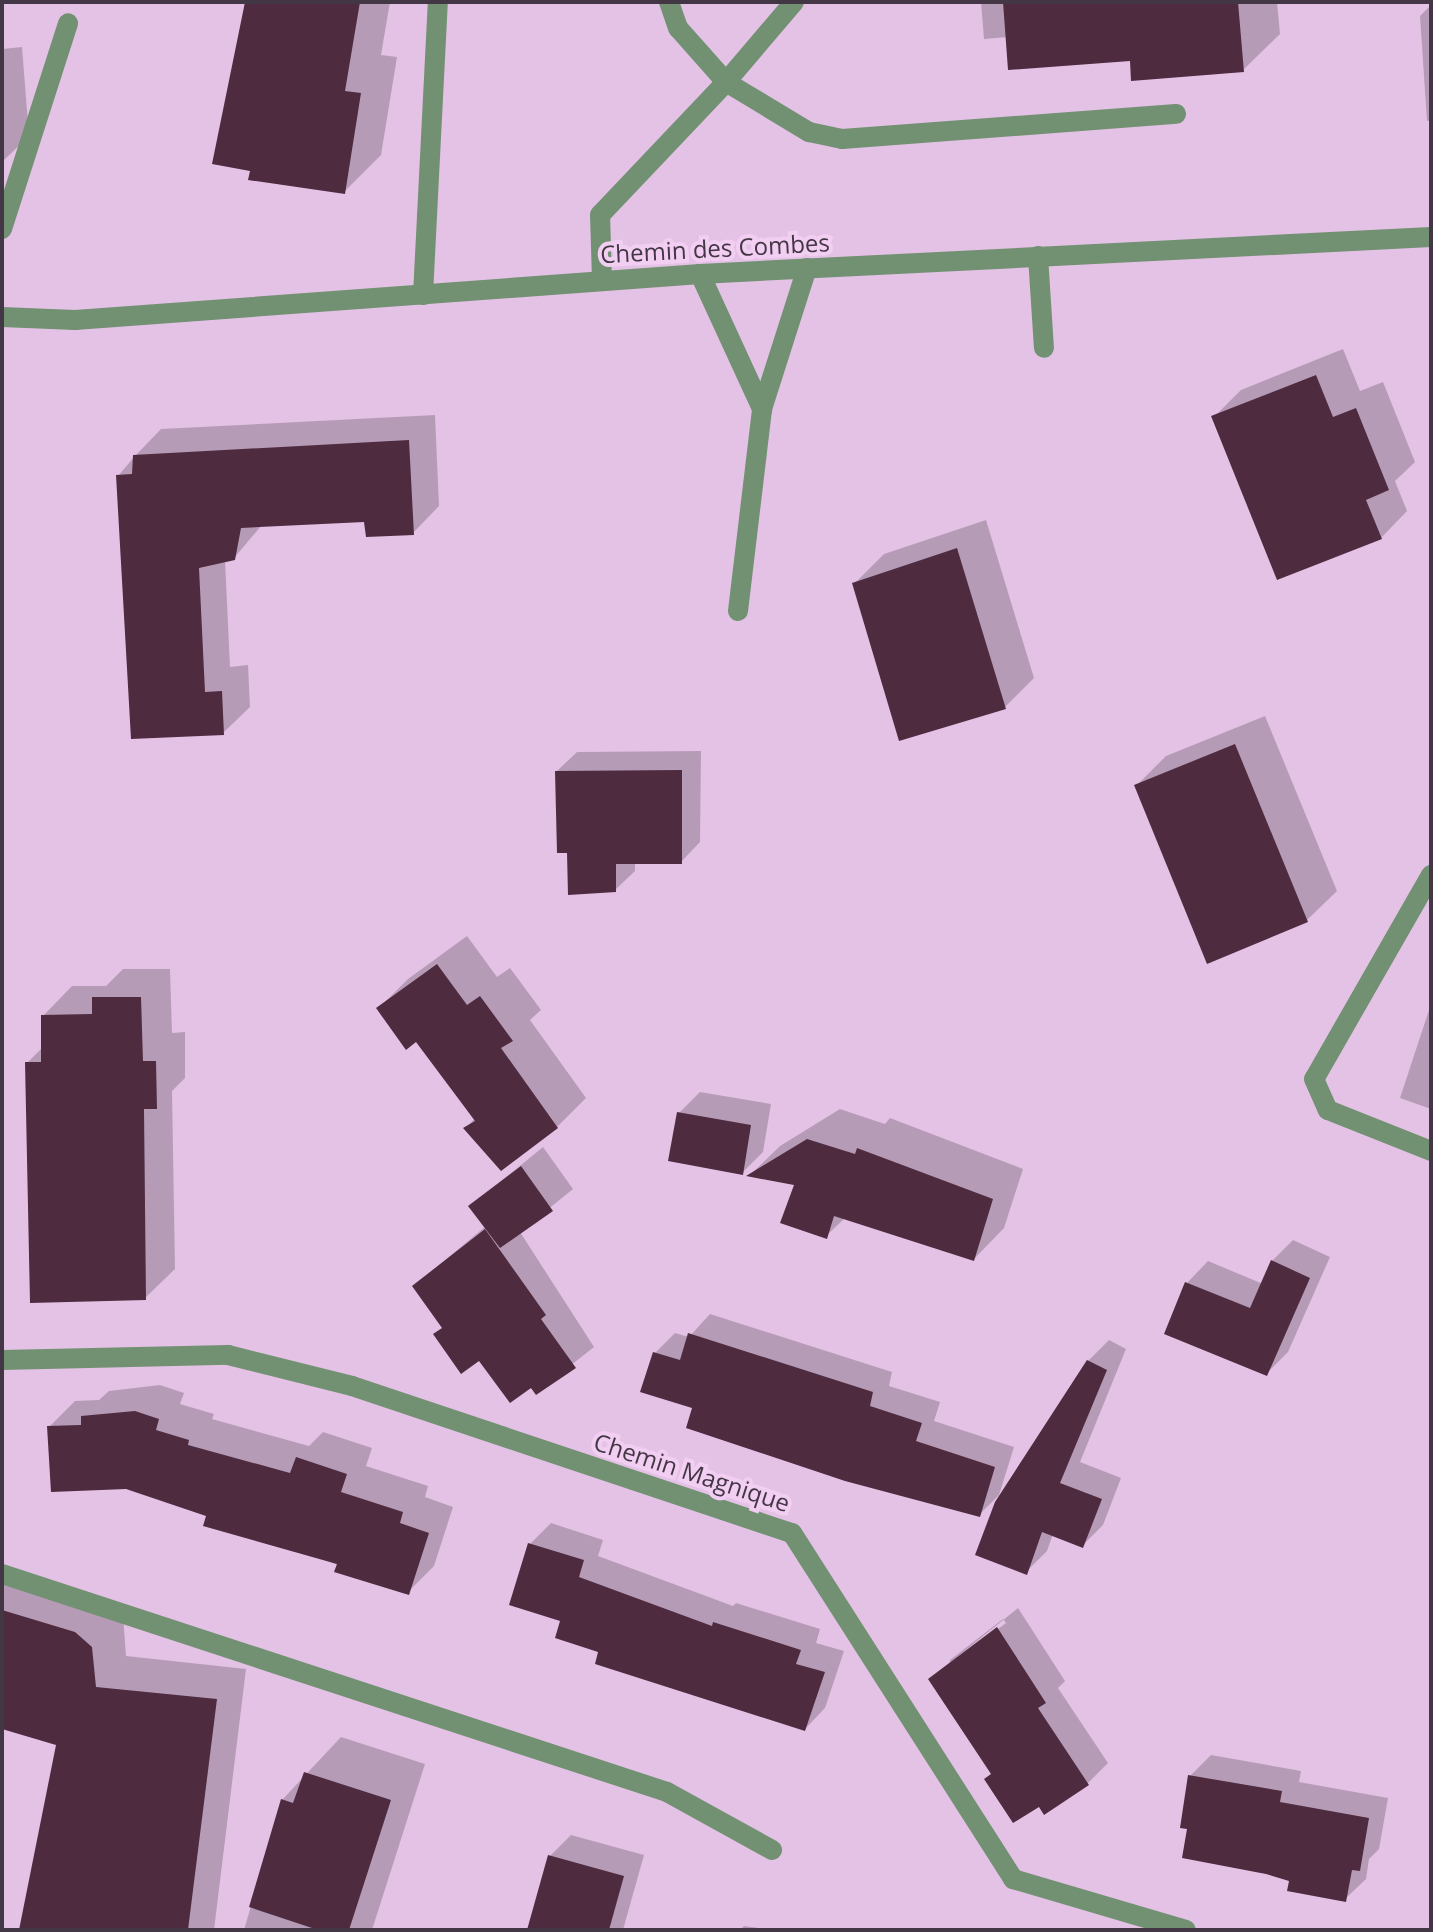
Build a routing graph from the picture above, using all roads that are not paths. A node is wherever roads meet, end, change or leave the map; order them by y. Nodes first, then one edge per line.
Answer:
1 (438, 2) edge
2 (669, 2) edge
3 (794, 2) edge
4 (68, 23) dead end
5 (726, 82) junction
6 (1176, 114) dead end
7 (2, 229) edge
8 (1431, 237) edge
9 (1038, 256) junction
10 (807, 268) junction
11 (700, 274) junction
12 (602, 281) junction
13 (423, 295) junction
14 (2, 317) edge
15 (1044, 348) dead end
16 (762, 409) junction
17 (738, 611) dead end
18 (1431, 875) edge
19 (1431, 1151) edge
20 (2, 1360) edge
21 (2, 1574) edge
22 (772, 1850) dead end
23 (1186, 1930) edge

1 - 13 street
2 - 5 street
3 - 5 street
4 - 7 street
5 - 6 street
5 - 12 street
8 - 9 street, Chemin des Combes
9 - 10 street, Chemin des Combes
9 - 15 street
10 - 11 street, Chemin des Combes
10 - 16 street
11 - 12 street, Chemin des Combes
11 - 16 street
12 - 13 street, Chemin des Combes
13 - 14 street, Chemin des Combes
16 - 17 street
18 - 19 street
20 - 23 street, Chemin Magnique
21 - 22 street

